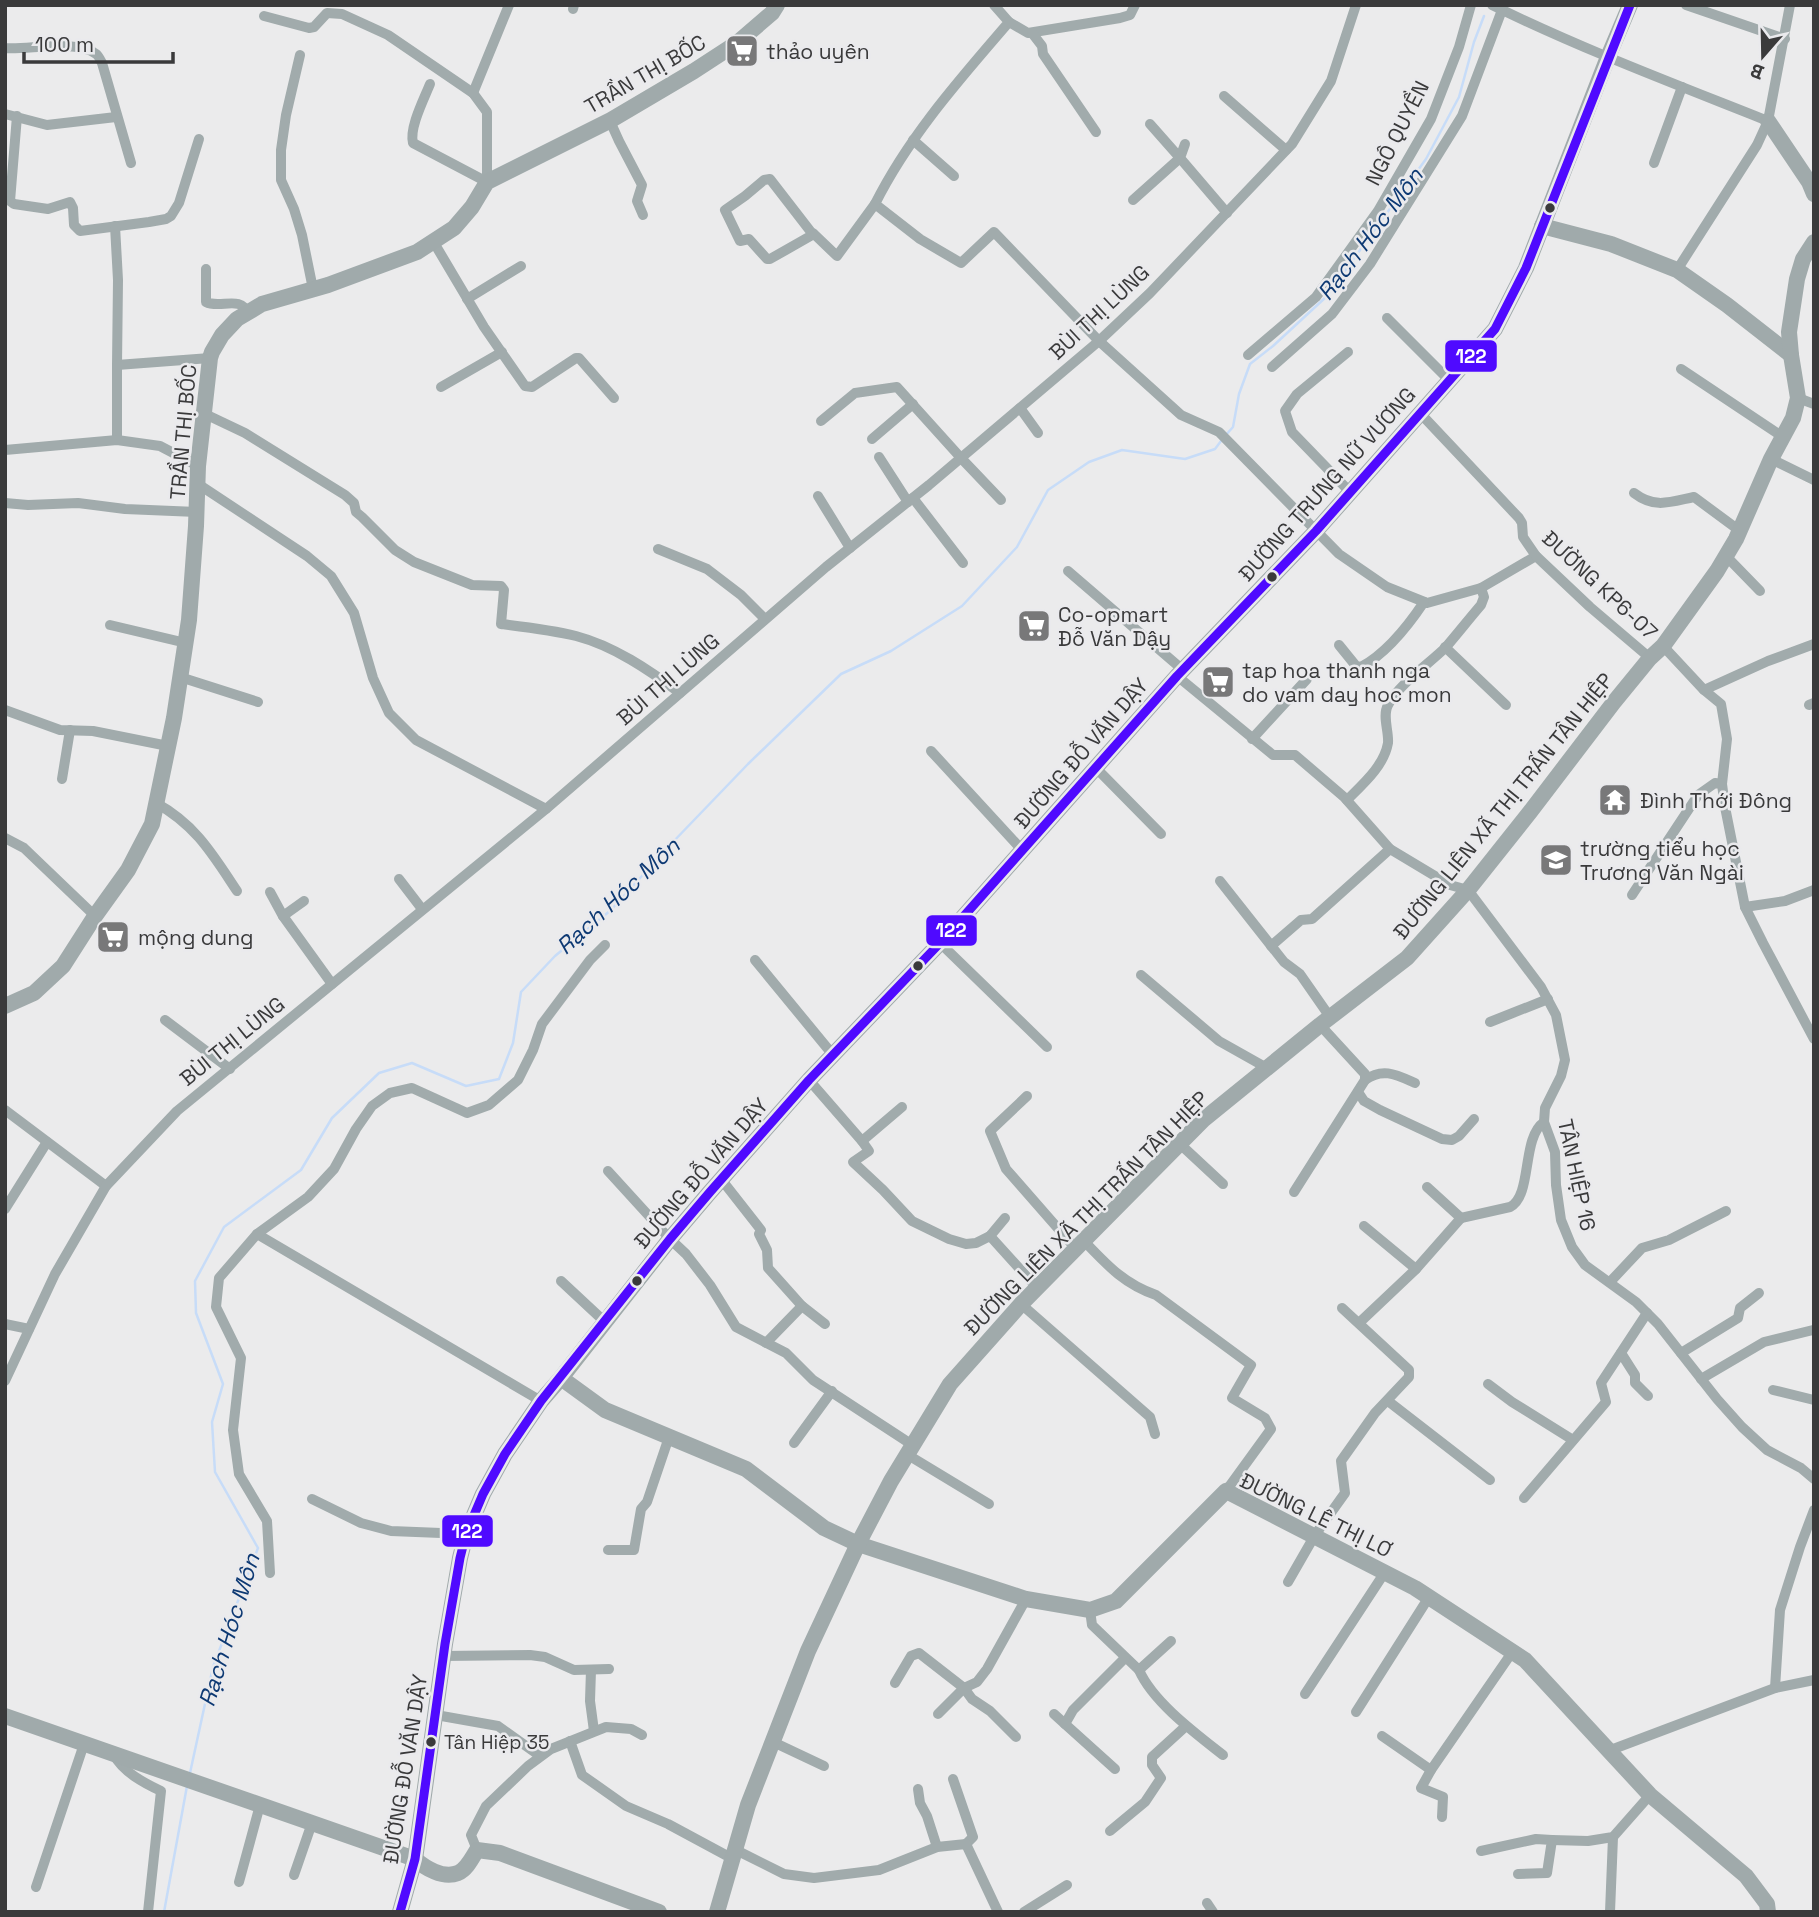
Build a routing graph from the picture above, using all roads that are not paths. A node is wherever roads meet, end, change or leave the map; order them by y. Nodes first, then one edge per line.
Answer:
1 (509, 5) edge
2 (994, 5) edge
3 (1135, 5) edge
4 (1356, 5) edge
5 (1471, 5) edge
6 (1630, 5) edge
7 (1686, 5) edge
8 (1790, 5) edge
9 (771, 8) edge
10 (1497, 8) edge
11 (264, 16) dead end
12 (1009, 22) junction
13 (1032, 33) junction
14 (1785, 39) junction
15 (5, 48) edge
16 (300, 55) dead end
17 (1608, 57) junction
18 (430, 84) dead end
19 (1682, 87) junction
20 (473, 93) junction
21 (1224, 96) dead end
22 (11, 115) edge
23 (116, 117) junction
24 (610, 121) junction
25 (1768, 121) junction
26 (1150, 124) dead end
27 (1096, 132) dead end
28 (199, 139) dead end
29 (913, 140) junction
30 (1185, 144) dead end
31 (1286, 150) junction
32 (1180, 158) junction
33 (131, 163) dead end
34 (1654, 163) dead end
35 (954, 176) dead end
36 (487, 181) junction
37 (1814, 194) edge
38 (1133, 200) dead end
39 (875, 204) junction
40 (1227, 213) junction
41 (643, 215) dead end
42 (115, 226) junction
43 (1542, 226) junction
44 (814, 234) junction
45 (433, 241) junction
46 (1814, 242) edge
47 (521, 266) dead end
48 (206, 269) dead end
49 (1677, 270) junction
50 (313, 289) junction
51 (467, 299) junction
52 (247, 313) junction
53 (1387, 318) dead end
54 (1099, 341) junction
55 (502, 352) junction
56 (1348, 352) dead end
57 (1248, 355) dead end
58 (1791, 355) junction
59 (210, 359) junction
60 (117, 365) junction
61 (1272, 367) dead end
62 (1681, 369) dead end
63 (1450, 381) junction
64 (441, 387) dead end
65 (614, 398) dead end
66 (1806, 401) edge
67 (913, 404) junction
68 (1020, 408) junction
69 (205, 414) junction
70 (1420, 414) junction
71 (821, 421) dead end
72 (1038, 433) dead end
73 (1783, 437) junction
74 (872, 439) dead end
75 (117, 440) junction
76 (5, 450) edge
77 (879, 457) dead end
78 (961, 458) junction
79 (1771, 459) junction
80 (198, 466) junction
81 (1814, 480) edge
82 (198, 484) junction
83 (1350, 492) junction
84 (1634, 493) dead end
85 (818, 496) dead end
86 (910, 500) junction
87 (1001, 500) dead end
88 (5, 503) edge
89 (197, 512) junction
90 (1316, 531) junction
91 (1740, 531) junction
92 (850, 548) junction
93 (658, 549) dead end
94 (1536, 556) junction
95 (1726, 556) junction
96 (964, 563) dead end
97 (1068, 571) dead end
98 (1481, 588) junction
99 (1760, 591) dead end
100 (1424, 602) junction
101 (765, 619) junction
102 (110, 625) dead end
103 (186, 643) junction
104 (1814, 644) edge
105 (1339, 645) dead end
106 (1663, 646) junction
107 (1445, 647) junction
108 (1650, 658) junction
109 (1180, 673) junction
110 (180, 677) junction
111 (1307, 679) dead end
112 (1704, 690) junction
113 (680, 693) junction
114 (258, 702) dead end
115 (1506, 705) dead end
116 (5, 710) edge
117 (70, 730) junction
118 (1252, 739) junction
119 (168, 746) junction
120 (931, 751) dead end
121 (1096, 768) junction
122 (62, 779) dead end
123 (1722, 784) junction
124 (1347, 800) junction
125 (156, 803) junction
126 (546, 809) junction
127 (1161, 834) dead end
128 (5, 838) edge
129 (1390, 849) junction
130 (1023, 851) junction
131 (399, 879) dead end
132 (1220, 881) dead end
133 (1468, 890) junction
134 (1814, 890) edge
135 (237, 891) dead end
136 (270, 892) dead end
137 (1632, 895) dead end
138 (304, 901) dead end
139 (1745, 906) junction
140 (422, 909) junction
141 (95, 916) junction
142 (283, 916) junction
143 (940, 943) junction
144 (605, 945) dead end
145 (1271, 946) junction
146 (755, 960) dead end
147 (1141, 975) dead end
148 (332, 984) junction
149 (1548, 999) junction
150 (5, 1006) edge
151 (1809, 1018) edge
152 (165, 1020) dead end
153 (1325, 1021) junction
154 (1490, 1022) dead end
155 (1814, 1039) edge
156 (1047, 1047) dead end
157 (832, 1055) junction
158 (1267, 1068) junction
159 (230, 1069) junction
160 (809, 1080) junction
161 (1365, 1080) junction
162 (1415, 1083) dead end
163 (1358, 1092) junction
164 (1027, 1096) dead end
165 (902, 1107) dead end
166 (5, 1110) edge
167 (1475, 1119) dead end
168 (1544, 1122) junction
169 (862, 1141) junction
170 (47, 1142) junction
171 (1180, 1144) junction
172 (608, 1171) dead end
173 (721, 1180) junction
174 (1223, 1184) dead end
175 (106, 1186) junction
176 (1427, 1187) dead end
177 (1294, 1192) dead end
178 (5, 1209) edge
179 (1726, 1211) dead end
180 (1005, 1218) dead end
181 (1461, 1218) junction
182 (1364, 1226) dead end
183 (257, 1234) junction
184 (990, 1236) junction
185 (670, 1239) junction
186 (1080, 1245) junction
187 (1416, 1269) junction
188 (561, 1281) dead end
189 (1610, 1282) junction
190 (1038, 1288) junction
191 (1759, 1293) dead end
192 (1021, 1304) junction
193 (802, 1306) junction
194 (1342, 1308) dead end
195 (1647, 1313) junction
196 (605, 1322) junction
197 (1359, 1323) junction
198 (5, 1324) edge
199 (825, 1324) dead end
200 (29, 1329) junction
201 (1814, 1331) edge
202 (766, 1343) junction
203 (1620, 1353) junction
204 (1681, 1353) junction
205 (561, 1378) junction
206 (1701, 1379) junction
207 (5, 1381) edge
208 (1488, 1384) dead end
209 (832, 1391) junction
210 (1773, 1391) dead end
211 (1648, 1396) dead end
212 (1814, 1400) edge
213 (541, 1401) junction
214 (1388, 1401) junction
215 (1155, 1434) dead end
216 (669, 1437) junction
217 (1573, 1440) junction
218 (794, 1443) dead end
219 (911, 1450) junction
220 (1814, 1479) edge
221 (1490, 1480) dead end
222 (1227, 1491) junction
223 (1524, 1498) dead end
224 (312, 1499) dead end
225 (989, 1504) dead end
226 (1814, 1510) edge
227 (466, 1534) junction
228 (1315, 1535) junction
229 (858, 1544) junction
230 (608, 1550) dead end
231 (1385, 1572) junction
232 (270, 1573) dead end
233 (1288, 1582) dead end
234 (1429, 1597) junction
235 (1026, 1599) junction
236 (1090, 1610) junction
237 (1171, 1641) dead end
238 (1513, 1651) junction
239 (444, 1656) junction
240 (1125, 1658) junction
241 (609, 1669) dead end
242 (591, 1670) junction
243 (1139, 1670) junction
244 (1814, 1680) edge
245 (895, 1683) dead end
246 (964, 1688) junction
247 (1776, 1688) junction
248 (1306, 1694) dead end
249 (1356, 1712) dead end
250 (938, 1714) dead end
251 (1054, 1714) dead end
252 (436, 1715) junction
253 (5, 1716) edge
254 (1065, 1724) junction
255 (1186, 1726) junction
256 (594, 1731) junction
257 (642, 1735) dead end
258 (1382, 1736) dead end
259 (1016, 1737) dead end
260 (570, 1741) junction
261 (771, 1741) junction
262 (84, 1744) junction
263 (1608, 1751) junction
264 (112, 1753) junction
265 (1223, 1755) dead end
266 (540, 1756) junction
267 (824, 1766) dead end
268 (1115, 1769) dead end
269 (1431, 1770) junction
270 (953, 1779) dead end
271 (918, 1789) dead end
272 (1650, 1795) junction
273 (260, 1805) junction
274 (1442, 1817) dead end
275 (312, 1823) junction
276 (1110, 1831) dead end
277 (1613, 1837) junction
278 (1552, 1840) junction
279 (965, 1844) junction
280 (937, 1847) junction
281 (477, 1850) junction
282 (1481, 1851) dead end
283 (734, 1854) junction
284 (415, 1859) junction
285 (1518, 1874) dead end
286 (294, 1875) dead end
287 (239, 1882) dead end
288 (1067, 1885) dead end
289 (36, 1887) dead end
290 (656, 1911) edge
291 (148, 1912) edge
292 (400, 1912) edge
293 (717, 1912) edge
294 (998, 1912) edge
295 (1024, 1912) edge
296 (1610, 1912) edge
297 (1768, 1912) edge

1 - 20 street
2 - 12 street
3 - 13 street
4 - 31 street, BÙI THỊ LÙNG
5 - 57 street, NGÔ QUYỀN
6 - 17 street, ĐƯỜNG TRƯNG NỮ VƯƠNG
7 - 14 street
8 - 14 street
9 - 24 street, TRẦN THỊ BỐC
10 - 17 street
10 - 61 street, NGÔ QUYỀN
11 - 20 street
12 - 13 street
12 - 29 street
13 - 27 street
14 - 25 street
15 - 23 street
16 - 50 street
17 - 19 street
17 - 43 street, ĐƯỜNG TRƯNG NỮ VƯƠNG
18 - 36 street
19 - 25 street
19 - 34 street
20 - 36 street
21 - 31 street
22 - 23 street
22 - 42 street
23 - 33 street
24 - 36 street, TRẦN THỊ BỐC
24 - 41 street
25 - 37 street
25 - 49 street
26 - 32 street
28 - 42 street
29 - 35 street
29 - 39 street
30 - 32 street
31 - 40 street, BÙI THỊ LÙNG
32 - 38 street
32 - 40 street
36 - 45 street, TRẦN THỊ BỐC
39 - 44 street
39 - 54 street
40 - 54 street, BÙI THỊ LÙNG
42 - 60 street
43 - 49 street
43 - 63 street, ĐƯỜNG TRƯNG NỮ VƯƠNG
44 - 44 street
45 - 50 street, TRẦN THỊ BỐC
45 - 51 street
46 - 58 street, ĐƯỜNG LIÊN XÃ THỊ TRẤN TÂN HIỆP
47 - 51 street
48 - 52 street
49 - 58 street
50 - 52 street, TRẦN THỊ BỐC
51 - 55 street
52 - 59 street, TRẦN THỊ BỐC
53 - 63 street
54 - 68 street, BÙI THỊ LÙNG
54 - 90 street
55 - 64 street
55 - 65 street
56 - 83 street
58 - 66 street, ĐƯỜNG LIÊN XÃ THỊ TRẤN TÂN HIỆP
59 - 60 street
59 - 69 street, TRẦN THỊ BỐC
60 - 75 street
62 - 73 street
63 - 70 street, ĐƯỜNG TRƯNG NỮ VƯƠNG
66 - 73 street, ĐƯỜNG LIÊN XÃ THỊ TRẤN TÂN HIỆP
67 - 71 street
67 - 74 street
67 - 78 street
68 - 72 street
68 - 78 street, BÙI THỊ LÙNG
69 - 80 street, TRẦN THỊ BỐC
69 - 113 street
70 - 83 street, ĐƯỜNG TRƯNG NỮ VƯƠNG
70 - 94 street, ĐƯỜNG KP6-07
73 - 79 street, ĐƯỜNG LIÊN XÃ THỊ TRẤN TÂN HIỆP
75 - 76 street
75 - 80 street
77 - 86 street
78 - 86 street, BÙI THỊ LÙNG
78 - 87 street
79 - 81 street
79 - 91 street, ĐƯỜNG LIÊN XÃ THỊ TRẤN TÂN HIỆP
80 - 82 street, TRẦN THỊ BỐC
82 - 89 street, TRẦN THỊ BỐC
82 - 126 street
83 - 90 street, ĐƯỜNG TRƯNG NỮ VƯƠNG
84 - 91 street
85 - 92 street
86 - 92 street, BÙI THỊ LÙNG
86 - 96 street
88 - 89 street
89 - 103 street, TRẦN THỊ BỐC
90 - 100 street
90 - 109 street, ĐƯỜNG TRƯNG NỮ VƯƠNG
91 - 95 street, ĐƯỜNG LIÊN XÃ THỊ TRẤN TÂN HIỆP
92 - 101 street, BÙI THỊ LÙNG
93 - 101 street
94 - 98 street
94 - 108 street, ĐƯỜNG KP6-07
95 - 99 street
95 - 106 street, ĐƯỜNG LIÊN XÃ THỊ TRẤN TÂN HIỆP
97 - 109 street
98 - 100 street
98 - 107 street
100 - 105 street
101 - 113 street, BÙI THỊ LÙNG
102 - 103 street
103 - 110 street, TRẦN THỊ BỐC
104 - 112 street
106 - 108 street, ĐƯỜNG LIÊN XÃ THỊ TRẤN TÂN HIỆP
106 - 112 street
107 - 115 street
107 - 124 street
108 - 133 street, ĐƯỜNG LIÊN XÃ THỊ TRẤN TÂN HIỆP
109 - 118 street
109 - 121 street, ĐƯỜNG ĐỖ VĂN DẬY
110 - 114 street
110 - 119 street, TRẦN THỊ BỐC
111 - 118 street
112 - 123 street
113 - 126 street, BÙI THỊ LÙNG
116 - 117 street
117 - 119 street
117 - 122 street
118 - 124 street
119 - 125 street, TRẦN THỊ BỐC
120 - 130 street
121 - 127 street
121 - 130 street, ĐƯỜNG ĐỖ VĂN DẬY
123 - 137 street
123 - 139 street
124 - 129 street
125 - 135 street
125 - 141 street, TRẦN THỊ BỐC
126 - 140 street, BÙI THỊ LÙNG
128 - 141 street
129 - 133 street
129 - 145 street
130 - 143 street, ĐƯỜNG ĐỖ VĂN DẬY
131 - 140 street
132 - 145 street
133 - 149 street, TÂN HIỆP 16
133 - 153 street, ĐƯỜNG LIÊN XÃ THỊ TRẤN TÂN HIỆP
134 - 139 street
136 - 142 street
138 - 142 street
139 - 151 street
140 - 148 street, BÙI THỊ LÙNG
141 - 150 street, TRẦN THỊ BỐC
142 - 148 street
143 - 156 street
143 - 157 street, ĐƯỜNG ĐỖ VĂN DẬY
144 - 183 street
145 - 153 street
146 - 157 street
147 - 158 street
148 - 159 street, BÙI THỊ LÙNG
149 - 154 street
149 - 168 street, TÂN HIỆP 16
151 - 155 street
152 - 159 street
153 - 158 street, ĐƯỜNG LIÊN XÃ THỊ TRẤN TÂN HIỆP
153 - 161 street
157 - 160 street, ĐƯỜNG ĐỖ VĂN DẬY
158 - 171 street, ĐƯỜNG LIÊN XÃ THỊ TRẤN TÂN HIỆP
159 - 175 street, BÙI THỊ LÙNG
160 - 169 street
160 - 173 street, ĐƯỜNG ĐỖ VĂN DẬY
161 - 162 street
161 - 163 street
163 - 167 street
163 - 177 street
164 - 186 street
165 - 169 street
166 - 170 street
168 - 181 street
168 - 189 street, TÂN HIỆP 16
169 - 184 street
170 - 175 street
170 - 178 street
171 - 174 street
171 - 186 street, ĐƯỜNG LIÊN XÃ THỊ TRẤN TÂN HIỆP
172 - 185 street
173 - 185 street, ĐƯỜNG ĐỖ VĂN DẬY
173 - 193 street
175 - 200 street, BÙI THỊ LÙNG
176 - 181 street
179 - 189 street
180 - 184 street
181 - 187 street
182 - 187 street
183 - 213 street
183 - 232 street
184 - 190 street
185 - 196 street, ĐƯỜNG ĐỖ VĂN DẬY
185 - 202 street
186 - 190 street, ĐƯỜNG LIÊN XÃ THỊ TRẤN TÂN HIỆP
186 - 222 street
187 - 197 street
188 - 196 street
189 - 195 street, TÂN HIỆP 16
190 - 192 street, ĐƯỜNG LIÊN XÃ THỊ TRẤN TÂN HIỆP
191 - 204 street
192 - 215 street
192 - 219 street, ĐƯỜNG LIÊN XÃ THỊ TRẤN TÂN HIỆP
193 - 199 street
193 - 202 street
194 - 197 street
195 - 203 street
195 - 204 street, TÂN HIỆP 16
196 - 205 street, ĐƯỜNG ĐỖ VĂN DẬY
197 - 214 street
198 - 200 street
200 - 207 street, BÙI THỊ LÙNG
201 - 206 street
202 - 209 street
203 - 211 street
203 - 217 street
204 - 206 street, TÂN HIỆP 16
205 - 213 street, ĐƯỜNG ĐỖ VĂN DẬY
205 - 216 street
206 - 220 street, TÂN HIỆP 16
208 - 217 street
209 - 218 street
209 - 219 street
210 - 212 street
213 - 227 street, ĐƯỜNG ĐỖ VĂN DẬY
214 - 221 street
214 - 228 street
216 - 229 street
216 - 230 street
217 - 223 street
219 - 225 street
219 - 229 street, ĐƯỜNG LIÊN XÃ THỊ TRẤN TÂN HIỆP
222 - 228 street, ĐƯỜNG LÊ THỊ LƠ
222 - 236 street, ĐƯỜNG LÊ THỊ LƠ
224 - 227 street
226 - 247 street
227 - 239 street, ĐƯỜNG ĐỖ VĂN DẬY
228 - 231 street, ĐƯỜNG LÊ THỊ LƠ
228 - 233 street
229 - 235 street
229 - 261 street, ĐƯỜNG LIÊN XÃ THỊ TRẤN TÂN HIỆP
231 - 234 street, ĐƯỜNG LÊ THỊ LƠ
231 - 248 street
234 - 238 street, ĐƯỜNG LÊ THỊ LƠ
234 - 249 street
235 - 236 street
235 - 246 street
236 - 240 street
237 - 243 street
238 - 263 street, ĐƯỜNG LÊ THỊ LƠ
238 - 269 street
239 - 242 street
239 - 252 street, ĐƯỜNG ĐỖ VĂN DẬY
240 - 243 street
240 - 254 street
241 - 242 street
242 - 256 street
243 - 255 street
244 - 247 street
245 - 246 street
246 - 250 street
246 - 259 street
247 - 263 street
251 - 254 street
252 - 266 street
252 - 284 street, ĐƯỜNG ĐỖ VĂN DẬY
253 - 262 street
254 - 268 street
255 - 265 street
255 - 276 street
256 - 257 street
256 - 260 street
258 - 269 street
260 - 266 street
260 - 283 street
261 - 267 street
261 - 283 street, ĐƯỜNG LIÊN XÃ THỊ TRẤN TÂN HIỆP
262 - 264 street
262 - 289 street
263 - 272 street, ĐƯỜNG LÊ THỊ LƠ
264 - 273 street
264 - 291 street
266 - 281 street
269 - 274 street
270 - 279 street
271 - 280 street
272 - 277 street
272 - 297 street, ĐƯỜNG LÊ THỊ LƠ
273 - 275 street
273 - 287 street
275 - 284 street
275 - 286 street
277 - 278 street
277 - 296 street
278 - 282 street
278 - 285 street
279 - 280 street
279 - 294 street
280 - 283 street
281 - 284 street
281 - 290 street
283 - 293 street, ĐƯỜNG LIÊN XÃ THỊ TRẤN TÂN HIỆP
284 - 292 street, ĐƯỜNG ĐỖ VĂN DẬY
288 - 295 street

